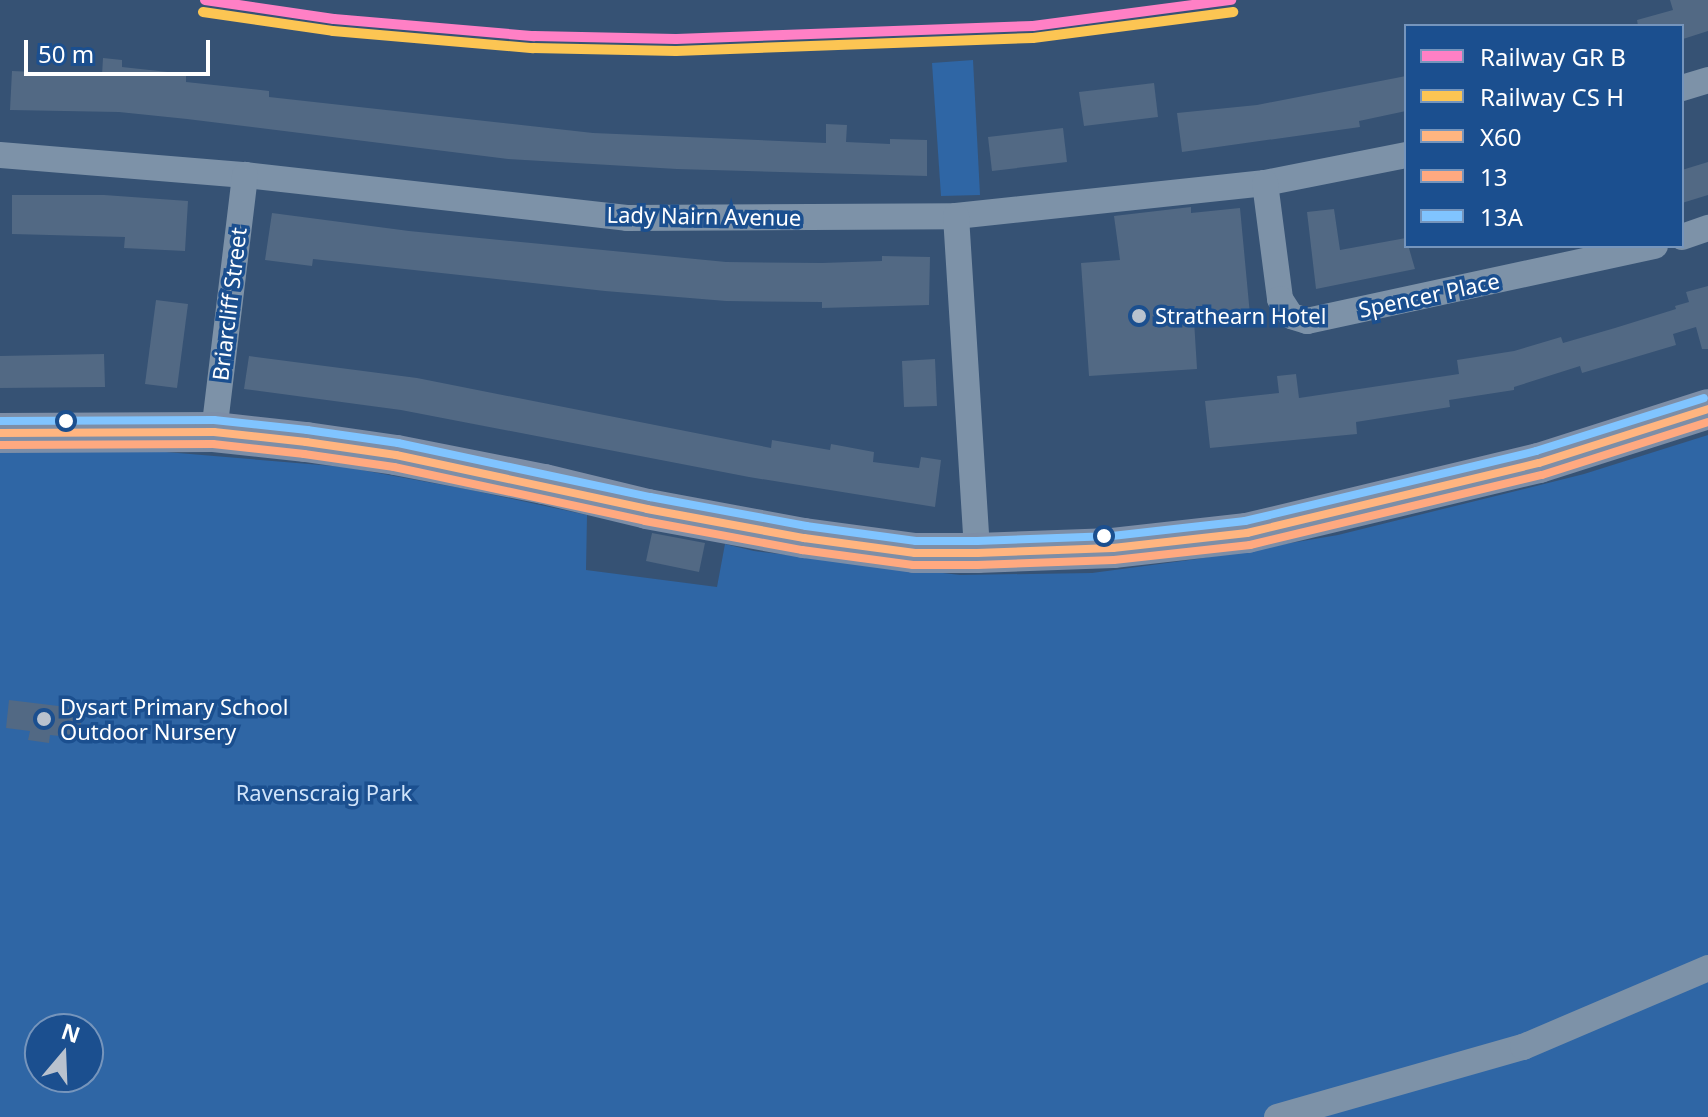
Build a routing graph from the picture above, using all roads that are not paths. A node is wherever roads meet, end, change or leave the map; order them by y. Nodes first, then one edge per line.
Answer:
1 (1708, 80) edge
2 (1684, 87) edge
3 (0, 155) edge
4 (1404, 155) edge
5 (245, 175) junction
6 (1265, 183) junction
7 (956, 216) junction
8 (1708, 228) edge
9 (1684, 236) edge
10 (1646, 248) edge
11 (1708, 409) edge
12 (214, 432) junction
13 (0, 433) edge
14 (977, 553) junction
15 (1708, 968) edge
16 (1277, 1117) edge

1 - 2 street
3 - 5 street, Lady Nairn Avenue
4 - 6 street, Lady Nairn Avenue
5 - 7 street, Lady Nairn Avenue
5 - 12 street, Briarcliff Street
6 - 7 street, Lady Nairn Avenue
6 - 10 street, Spencer Place
7 - 14 street
8 - 9 street
11 - 14 main road
12 - 13 main road
12 - 14 main road
15 - 16 street

